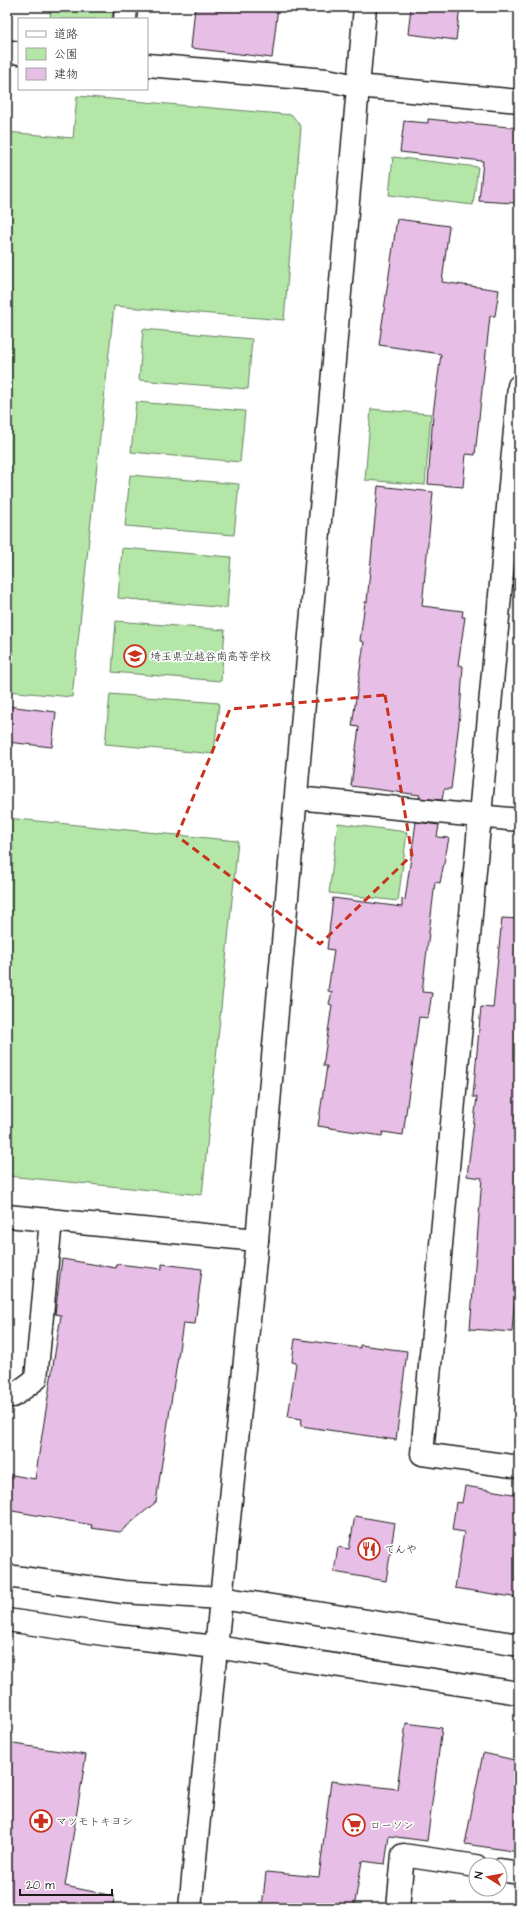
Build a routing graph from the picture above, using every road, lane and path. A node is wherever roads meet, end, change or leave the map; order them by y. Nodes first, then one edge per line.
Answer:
1 (126, 7) edge
2 (365, 7) edge
3 (125, 18) edge
4 (7, 51) edge
5 (18, 53) edge
6 (148, 65) edge
7 (358, 86) junction
8 (519, 101) edge
9 (519, 386) edge
10 (296, 798) junction
11 (480, 816) junction
12 (519, 820) edge
13 (7, 1216) edge
14 (51, 1220) junction
15 (257, 1240) junction
16 (7, 1395) edge
17 (519, 1467) edge
18 (7, 1576) edge
19 (221, 1598) junction
20 (7, 1620) edge
21 (519, 1645) edge
22 (216, 1647) junction
23 (519, 1693) edge
24 (468, 1865) edge
25 (508, 1871) edge
26 (519, 1873) edge
27 (190, 1908) edge
28 (398, 1908) edge

1 - 3 street
2 - 7 street
4 - 5 street
6 - 7 street
7 - 8 street
7 - 10 street
9 - 11 street
10 - 11 street
10 - 15 street
11 - 12 street
11 - 17 street
13 - 14 street
14 - 15 street
14 - 16 street
15 - 19 street
18 - 19 street
19 - 21 street
19 - 22 street
20 - 22 street
22 - 23 street
22 - 27 street
24 - 28 street
25 - 26 street

